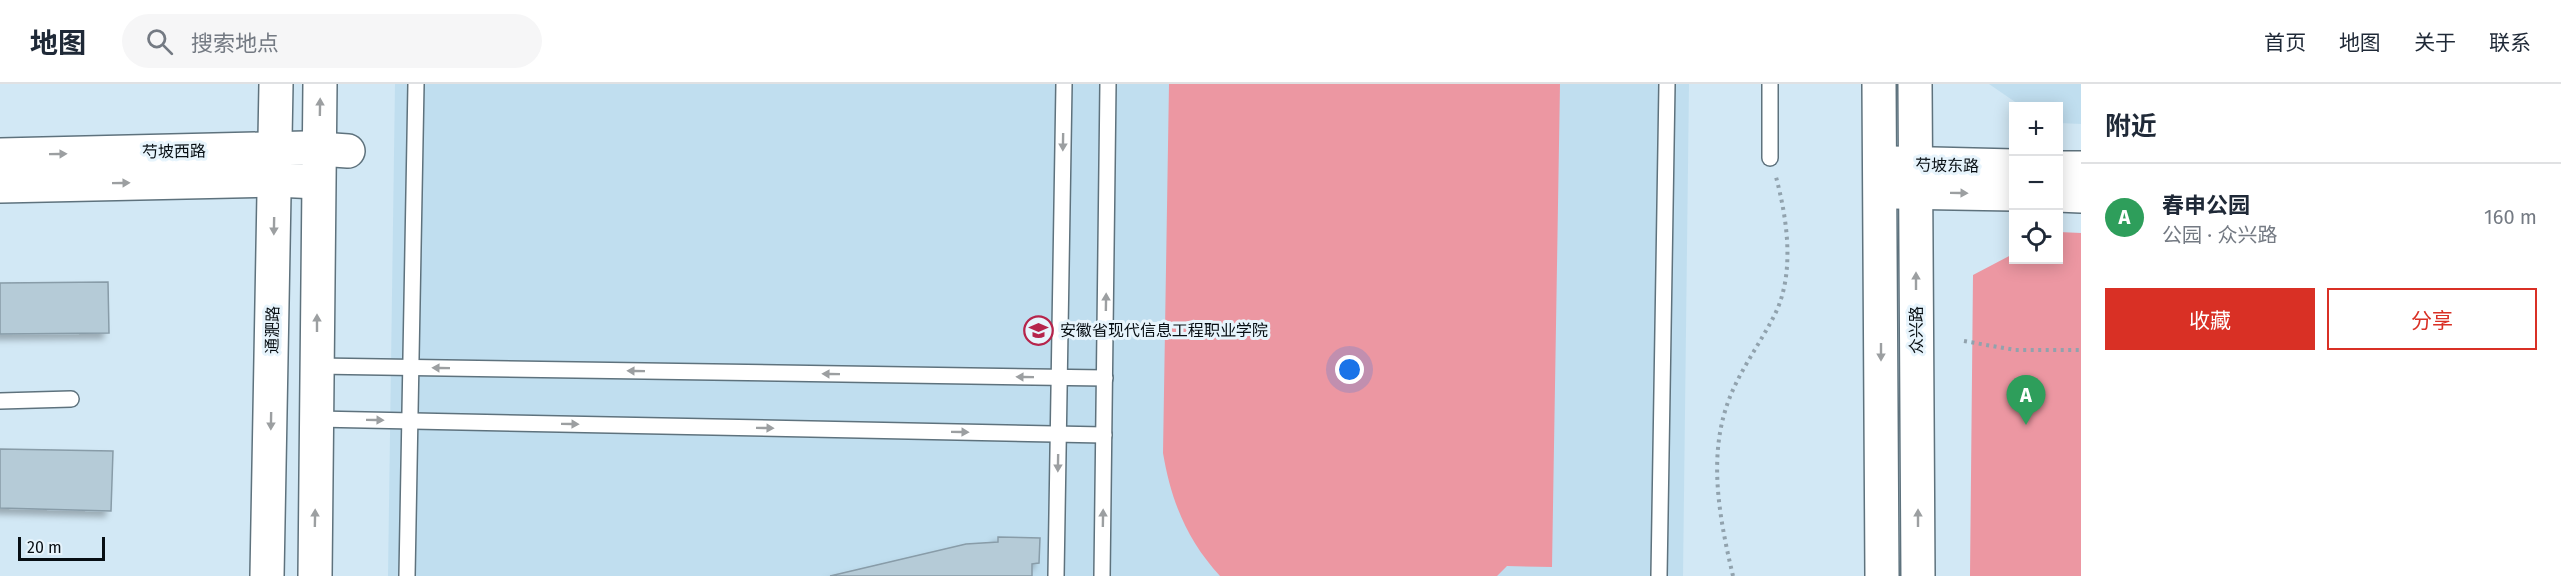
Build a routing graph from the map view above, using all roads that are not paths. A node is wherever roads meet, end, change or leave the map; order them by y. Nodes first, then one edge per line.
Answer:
1 (276, 84) edge
2 (320, 84) edge
3 (416, 84) edge
4 (1064, 84) edge
5 (1108, 84) edge
6 (1667, 84) edge
7 (1770, 84) edge
8 (1879, 84) edge
9 (1915, 84) edge
10 (348, 150) dead end
11 (0, 155) edge
12 (1770, 158) road end
13 (2009, 166) edge
14 (2063, 168) edge
15 (2081, 168) edge
16 (1880, 177) junction
17 (1915, 178) junction
18 (275, 180) junction
19 (318, 182) junction
20 (0, 186) edge
21 (2009, 193) edge
22 (2063, 195) edge
23 (2081, 196) edge
24 (317, 366) junction
25 (1059, 377) junction
26 (1105, 378) junction
27 (71, 399) dead end
28 (0, 401) edge
29 (316, 419) junction
30 (1058, 434) junction
31 (1104, 435) junction
32 (267, 576) edge
33 (315, 576) edge
34 (407, 576) edge
35 (1056, 576) edge
36 (1102, 576) edge
37 (1659, 576) edge
38 (1882, 576) edge
39 (1918, 576) edge

1 - 18 street, 通淝路
19 -> 2 street
3 - 34 lane
4 -> 25 lane
26 -> 5 lane
6 - 37 lane
7 - 12 lane
8 - 16 street
9 - 17 street, 众兴路
11 -> 10 street, 芍坡西路
13 - 17 street, 芍坡东路
14 - 15 street
16 - 17 street, 芍坡东路
16 -> 38 street
17 -> 21 street, 芍坡东路
39 -> 17 street, 众兴路
18 - 19 street, 芍坡西路
20 -> 18 street, 芍坡西路
18 -> 32 street, 通淝路
24 -> 19 street
22 - 23 street
25 -> 24 lane
24 - 29 street
25 - 26 lane
25 - 30 lane
26 - 31 lane
27 - 28 lane
29 -> 30 lane
33 -> 29 street
30 - 31 lane
30 -> 35 lane
36 -> 31 lane

